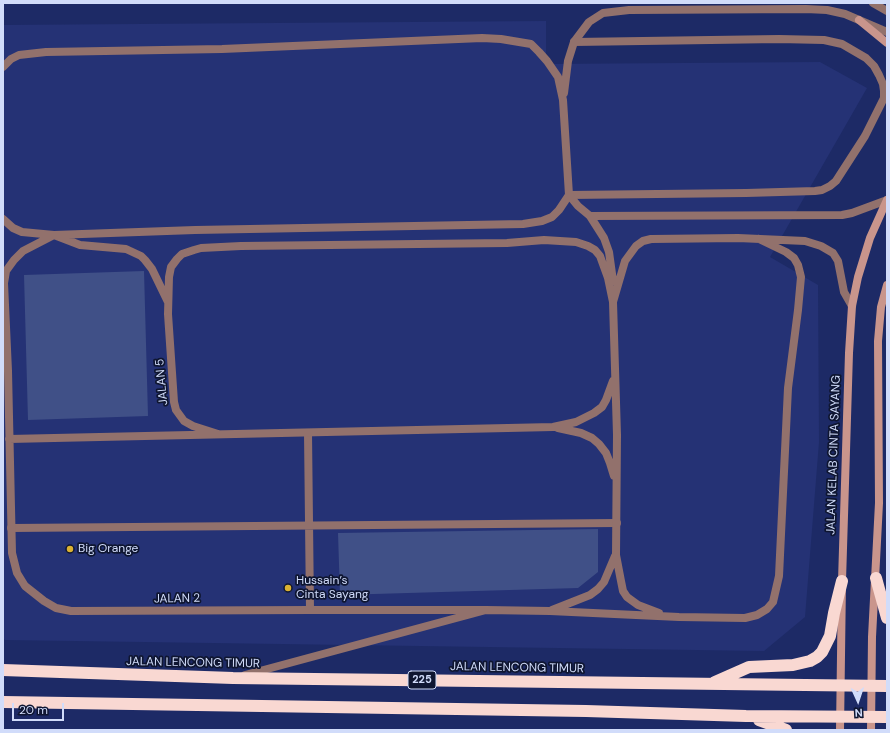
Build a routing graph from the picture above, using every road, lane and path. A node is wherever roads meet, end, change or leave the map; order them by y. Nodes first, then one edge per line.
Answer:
1 (873, 3) edge
2 (679, 6) edge
3 (887, 11) edge
4 (859, 20) junction
5 (887, 32) edge
6 (574, 42) junction
7 (887, 43) edge
8 (3, 67) edge
9 (563, 100) junction
10 (569, 195) junction
11 (887, 200) edge
12 (590, 216) junction
13 (3, 219) edge
14 (54, 235) junction
15 (759, 239) junction
16 (887, 285) edge
17 (168, 302) junction
18 (613, 302) junction
19 (852, 306) junction
20 (5, 371) edge
21 (615, 375) junction
22 (553, 427) junction
23 (308, 433) junction
24 (218, 434) junction
25 (9, 439) junction
26 (617, 488) junction
27 (617, 523) junction
28 (309, 526) junction
29 (11, 528) junction
30 (616, 555) junction
31 (876, 578) junction
32 (842, 580) junction
33 (310, 610) junction
34 (486, 610) junction
35 (550, 611) junction
36 (679, 618) junction
37 (887, 618) edge
38 (3, 670) edge
39 (233, 678) junction
40 (710, 684) junction
41 (842, 685) junction
42 (872, 686) junction
43 (887, 686) edge
44 (3, 702) edge
45 (746, 716) junction
46 (840, 717) junction
47 (872, 717) junction
48 (887, 717) edge
49 (786, 730) edge
50 (840, 730) edge
51 (871, 730) edge

1 - 3 street
2 - 4 street
2 - 6 street
4 - 5 street
4 - 7 main road
6 - 9 street
6 - 10 street
8 - 9 street
9 - 10 street
10 - 12 street
10 - 14 street
11 - 12 street
11 - 19 main road, JALAN KELAB CINTA SAYANG
12 - 18 street
13 - 14 street
14 - 17 street
14 - 20 street, JALAN 2
15 - 18 street
15 - 19 street
15 - 36 street
16 - 31 main road
17 - 18 street, JALAN 5
17 - 24 street, JALAN 5
18 - 21 street
19 - 32 main road, JALAN KELAB CINTA SAYANG
20 - 25 street, JALAN 2
21 - 22 street
21 - 26 street
22 - 23 street
22 - 26 street
23 - 24 street
23 - 28 street
24 - 25 street
25 - 29 street, JALAN 2
26 - 27 street
27 - 28 street
27 - 30 street
28 - 29 street
28 - 33 street
29 - 33 street, JALAN 2
30 - 35 street
30 - 36 street
31 - 37 highway
31 - 42 main road
32 - 40 highway
32 - 41 main road, JALAN KELAB CINTA SAYANG
33 - 34 street, JALAN 2
34 - 35 street, JALAN 2
34 - 39 street
35 - 36 street, JALAN 2
38 - 39 highway, JALAN LENCONG TIMUR / 225
39 - 40 highway, JALAN LENCONG TIMUR / 225
40 - 41 highway, JALAN LENCONG TIMUR / 225
41 - 42 highway, JALAN LENCONG TIMUR / 225
41 - 46 main road, JALAN KELAB CINTA SAYANG
42 - 43 highway, JALAN LENCONG TIMUR / 225
42 - 47 main road
44 - 45 highway
45 - 46 highway
45 - 49 highway
46 - 47 highway
46 - 50 main road, JALAN KELAB CINTA SAYANG
47 - 48 highway
47 - 51 main road

